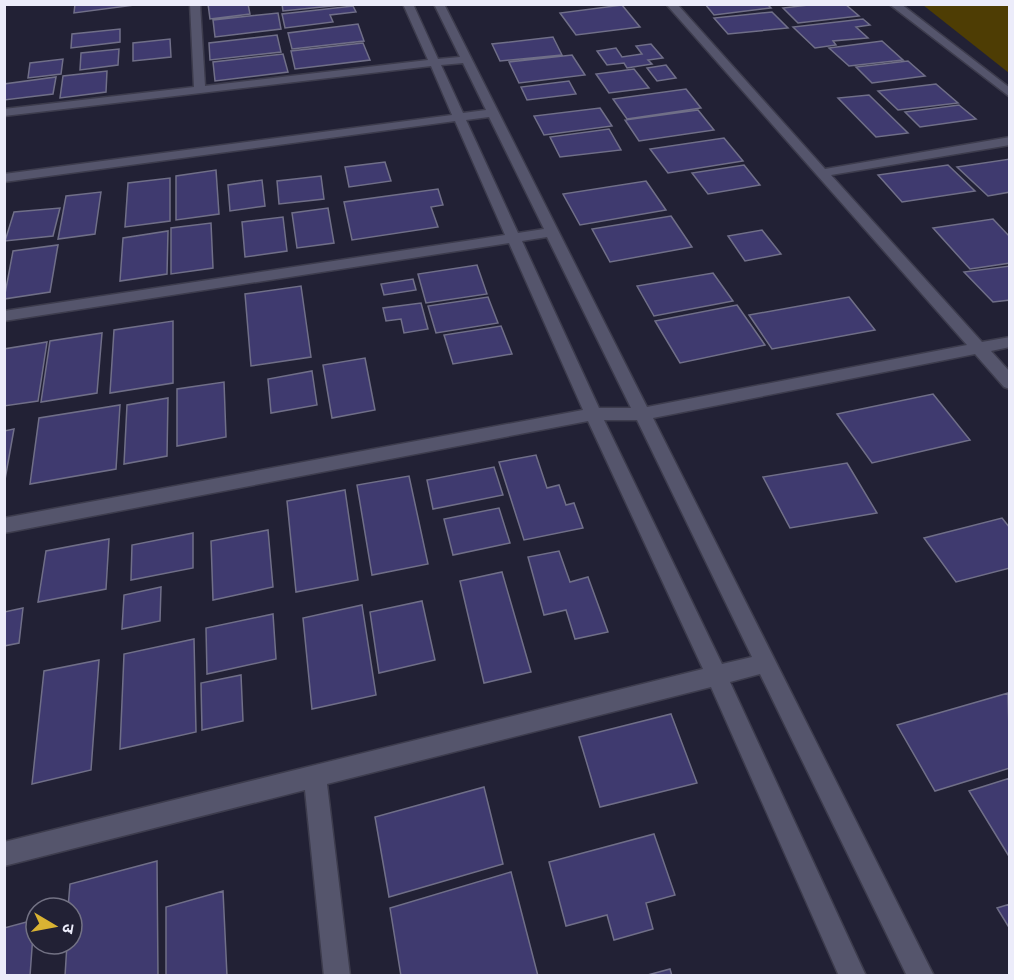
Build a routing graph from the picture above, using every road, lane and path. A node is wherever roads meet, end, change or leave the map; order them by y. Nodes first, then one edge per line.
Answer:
1 (195, 4) edge
2 (408, 4) edge
3 (439, 4) edge
4 (671, 4) edge
5 (894, 4) edge
6 (466, 59) junction
7 (435, 63) junction
8 (200, 90) junction
9 (1010, 94) edge
10 (4, 113) edge
11 (492, 113) junction
12 (460, 117) junction
13 (1010, 141) edge
14 (822, 172) junction
15 (4, 178) edge
16 (552, 232) junction
17 (514, 238) junction
18 (4, 316) edge
19 (1010, 342) edge
20 (978, 348) junction
21 (1010, 383) edge
22 (593, 414) junction
23 (642, 414) junction
24 (4, 526) edge
25 (766, 663) junction
26 (717, 676) junction
27 (315, 776) junction
28 (4, 854) edge
29 (337, 975) edge
30 (853, 975) edge
31 (921, 975) edge

1 - 8 street
2 - 7 street
3 - 6 street
4 - 14 street
5 - 9 street
6 - 7 street
6 - 11 street
7 - 8 street
7 - 12 street
8 - 10 street
11 - 12 street
11 - 16 street
12 - 15 street
12 - 17 street
13 - 14 street
14 - 20 street
16 - 17 street
16 - 23 street
17 - 18 street
17 - 22 street
19 - 20 street
20 - 21 street
20 - 23 street
22 - 23 street
22 - 24 street
22 - 26 street
23 - 25 street
25 - 26 street
25 - 31 street
26 - 27 street
26 - 30 street
27 - 28 street
27 - 29 street

